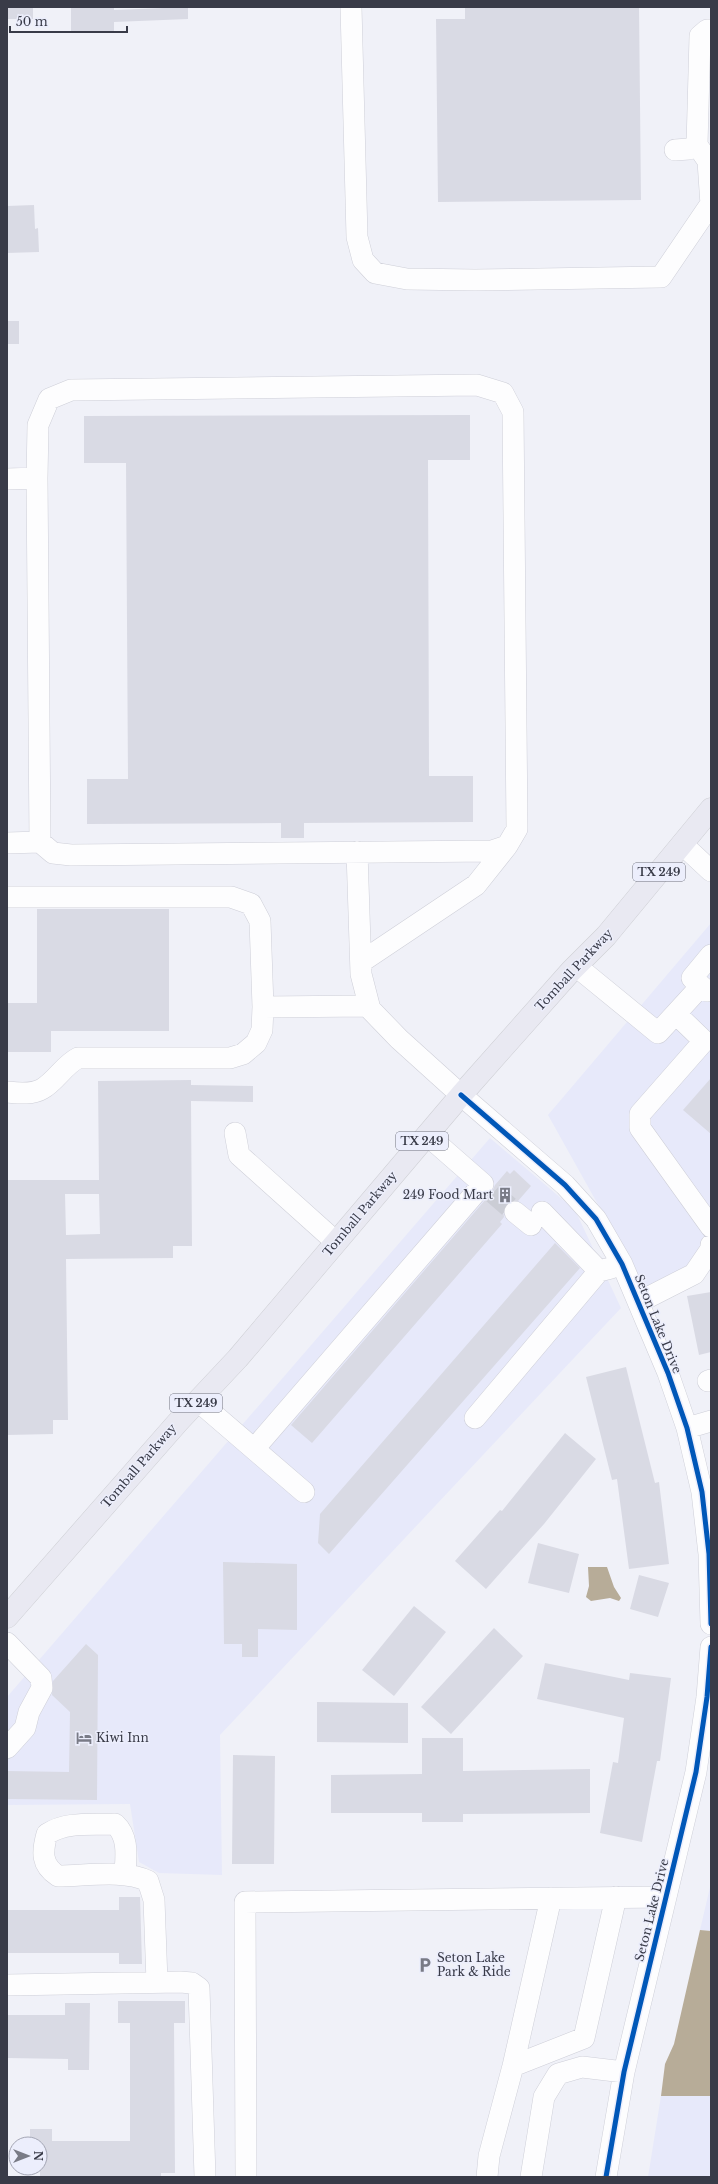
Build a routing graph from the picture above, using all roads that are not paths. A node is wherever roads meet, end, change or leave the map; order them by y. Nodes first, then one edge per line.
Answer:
1 (351, 7) edge
2 (711, 30) edge
3 (697, 145) junction
4 (675, 150) dead end
5 (711, 205) edge
6 (37, 478) junction
7 (7, 479) edge
8 (711, 809) edge
9 (40, 842) junction
10 (7, 843) edge
11 (682, 844) junction
12 (506, 846) junction
13 (358, 852) junction
14 (711, 871) edge
15 (7, 897) edge
16 (711, 954) edge
17 (361, 962) junction
18 (576, 966) junction
19 (706, 990) edge
20 (370, 1006) junction
21 (263, 1007) junction
22 (676, 1014) junction
23 (7, 1092) edge
24 (461, 1095) junction
25 (235, 1133) dead end
26 (427, 1135) junction
27 (515, 1212) tunnel mouth
28 (711, 1227) edge
29 (336, 1242) junction
30 (711, 1245) edge
31 (622, 1264) junction
32 (599, 1271) junction
33 (639, 1302) junction
34 (198, 1400) junction
35 (475, 1418) dead end
36 (711, 1421) edge
37 (687, 1428) junction
38 (254, 1449) junction
39 (304, 1492) dead end
40 (710, 1554) edge
41 (7, 1616) edge
42 (711, 1624) edge
43 (7, 1643) edge
44 (711, 1647) edge
45 (7, 1748) edge
46 (703, 1773) edge
47 (125, 1874) dead end
48 (616, 1897) junction
49 (551, 1898) junction
50 (665, 1898) junction
51 (157, 1982) junction
52 (7, 1985) edge
53 (513, 2066) junction
54 (624, 2072) junction
55 (206, 2177) edge
56 (246, 2177) edge
57 (487, 2177) edge
58 (531, 2177) edge
59 (606, 2177) edge

1 - 5 street
2 - 3 street
3 - 4 street
3 - 5 street
6 - 7 street
6 - 9 street
6 - 12 street
8 - 11 main road, Tomball Parkway / TX 249
9 - 10 street
9 - 13 street
11 - 14 street
11 - 18 main road, Tomball Parkway / TX 249
12 - 13 street
12 - 17 street
13 - 17 street
15 - 21 street
16 - 19 street
17 - 20 street
18 - 22 street
18 - 24 main road, Tomball Parkway / TX 249
19 - 22 street
20 - 21 street
20 - 24 street, Seton Lake Drive
21 - 23 street
22 - 28 street
24 - 26 main road, Tomball Parkway / TX 249
24 - 31 street, Seton Lake Drive
25 - 29 street
26 - 29 main road, Tomball Parkway / TX 249
26 - 38 street
27 - 32 street
29 - 34 main road, Tomball Parkway / TX 249
30 - 33 street
31 - 32 street
31 - 33 street, Seton Lake Drive
32 - 35 street
33 - 37 street, Seton Lake Drive
34 - 38 street
34 - 41 main road, Tomball Parkway / TX 249
36 - 37 street
37 - 40 street, Seton Lake Drive
38 - 39 street
40 - 42 street, Seton Lake Drive
43 - 45 street
44 - 46 street, Seton Lake Drive
46 - 50 street, Seton Lake Drive
47 - 51 street
48 - 49 street
48 - 50 street
48 - 53 street
49 - 53 street
49 - 56 street
50 - 54 street, Seton Lake Drive
51 - 52 street
51 - 55 street
53 - 57 street
54 - 58 street
54 - 59 street, Seton Lake Drive

